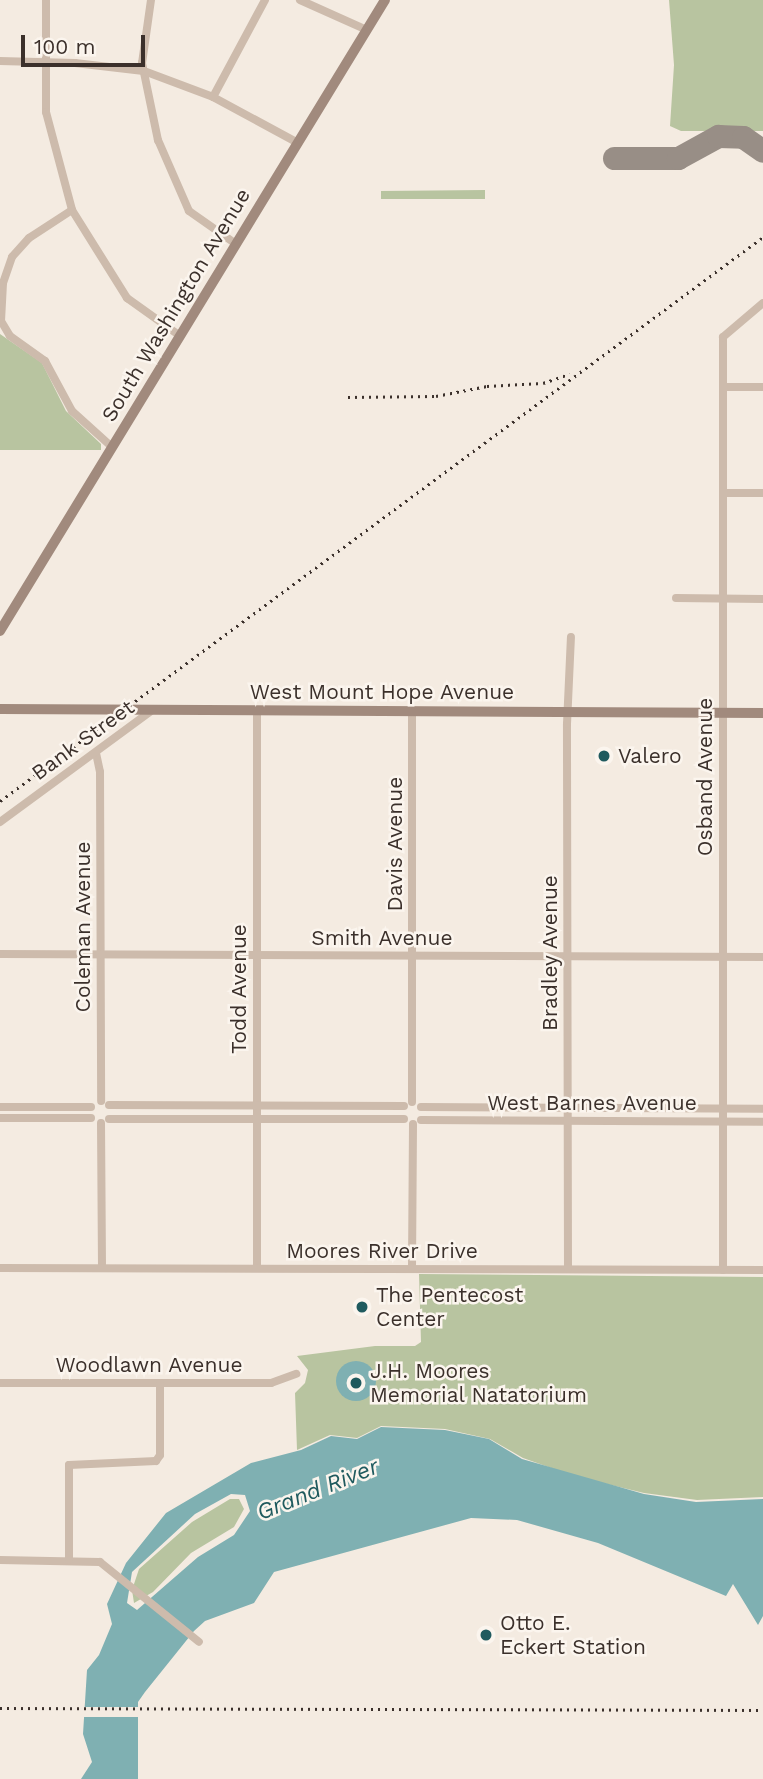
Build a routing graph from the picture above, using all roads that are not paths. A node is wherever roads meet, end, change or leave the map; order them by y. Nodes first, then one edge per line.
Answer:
1 (46, 0) edge
2 (151, 0) edge
3 (265, 0) edge
4 (300, 0) edge
5 (385, 0) edge
6 (367, 30) junction
7 (0, 61) edge
8 (43, 61) junction
9 (144, 71) junction
10 (213, 97) junction
11 (298, 143) junction
12 (72, 209) junction
13 (236, 244) junction
14 (763, 303) edge
15 (180, 336) junction
16 (723, 387) junction
17 (763, 387) edge
18 (112, 447) junction
19 (723, 492) junction
20 (763, 493) edge
21 (676, 598) dead end
22 (723, 599) junction
23 (763, 599) edge
24 (0, 631) edge
25 (571, 637) dead end
26 (0, 709) edge
27 (151, 711) junction
28 (257, 711) junction
29 (412, 712) junction
30 (567, 712) junction
31 (723, 713) junction
32 (763, 713) edge
33 (96, 753) junction
34 (0, 822) edge
35 (0, 954) edge
36 (101, 954) junction
37 (257, 954) junction
38 (412, 956) junction
39 (568, 956) junction
40 (723, 957) junction
41 (763, 957) edge
42 (105, 1103) junction
43 (408, 1104) junction
44 (257, 1106) junction
45 (0, 1107) edge
46 (91, 1107) junction
47 (421, 1107) junction
48 (567, 1108) junction
49 (723, 1108) junction
50 (763, 1109) edge
51 (0, 1118) edge
52 (92, 1118) junction
53 (257, 1119) junction
54 (404, 1119) junction
55 (105, 1121) junction
56 (568, 1121) junction
57 (723, 1121) junction
58 (417, 1122) junction
59 (763, 1122) edge
60 (102, 1267) junction
61 (0, 1268) edge
62 (257, 1268) junction
63 (412, 1268) junction
64 (568, 1269) junction
65 (723, 1270) junction
66 (763, 1270) edge
67 (296, 1374) dead end
68 (0, 1382) edge
69 (160, 1383) junction
70 (0, 1560) edge
71 (69, 1560) junction
72 (200, 1642) dead end

1 - 8 street
2 - 9 street
3 - 10 street
4 - 6 street
5 - 6 street, South Washington Avenue
6 - 11 street, South Washington Avenue
7 - 8 street
8 - 9 street
8 - 12 street
9 - 10 street
9 - 13 street
10 - 11 street
11 - 13 street, South Washington Avenue
12 - 15 street
12 - 18 street
13 - 15 street, South Washington Avenue
14 - 16 street, Osband Avenue
15 - 18 street, South Washington Avenue
16 - 17 street
16 - 19 street, Osband Avenue
18 - 24 street, South Washington Avenue
19 - 20 street
19 - 22 street, Osband Avenue
21 - 22 street
22 - 23 street
22 - 31 street, Osband Avenue
25 - 30 street, Bradley Avenue
26 - 27 street, West Mount Hope Avenue
27 - 28 street, West Mount Hope Avenue
27 - 33 street, Bank Street
28 - 29 street, West Mount Hope Avenue
28 - 37 street, Todd Avenue
29 - 30 street, West Mount Hope Avenue
29 - 38 street, Davis Avenue
30 - 31 street, West Mount Hope Avenue
30 - 39 street, Bradley Avenue
31 - 32 street, West Mount Hope Avenue
31 - 40 street, Osband Avenue
33 - 34 street, Bank Street
33 - 36 street, Coleman Avenue
35 - 36 street, Smith Avenue
36 - 37 street, Smith Avenue
36 - 42 street, Coleman Avenue
37 - 38 street, Smith Avenue
37 - 44 street, Todd Avenue
38 - 39 street, Smith Avenue
38 - 43 street, Davis Avenue
39 - 40 street, Smith Avenue
39 - 48 street, Bradley Avenue
40 - 41 street, Smith Avenue
40 - 49 street, Osband Avenue
42 - 44 street
42 - 46 street
42 - 55 street, Coleman Avenue
43 - 44 street
43 - 47 street
43 - 54 street, Davis Avenue
44 - 53 street, Todd Avenue
45 - 46 street
46 - 52 street
47 - 48 street, West Barnes Avenue
47 - 58 street
48 - 49 street, West Barnes Avenue
48 - 56 street, Bradley Avenue
49 - 50 street, West Barnes Avenue
49 - 57 street, Osband Avenue
51 - 52 street
52 - 55 street
53 - 54 street
53 - 55 street
53 - 62 street, Todd Avenue
54 - 58 street
55 - 60 street
56 - 57 street, West Barnes Avenue
56 - 58 street, West Barnes Avenue
56 - 64 street, Bradley Avenue
57 - 59 street, West Barnes Avenue
57 - 65 street, Osband Avenue
58 - 63 street
60 - 61 street, Moores River Drive
60 - 62 street, Moores River Drive
62 - 63 street, Moores River Drive
63 - 64 street, Moores River Drive
64 - 65 street, Moores River Drive
65 - 66 street, Moores River Drive
67 - 69 street, Woodlawn Avenue
68 - 69 street, Woodlawn Avenue
69 - 71 street
70 - 71 street
71 - 72 street

